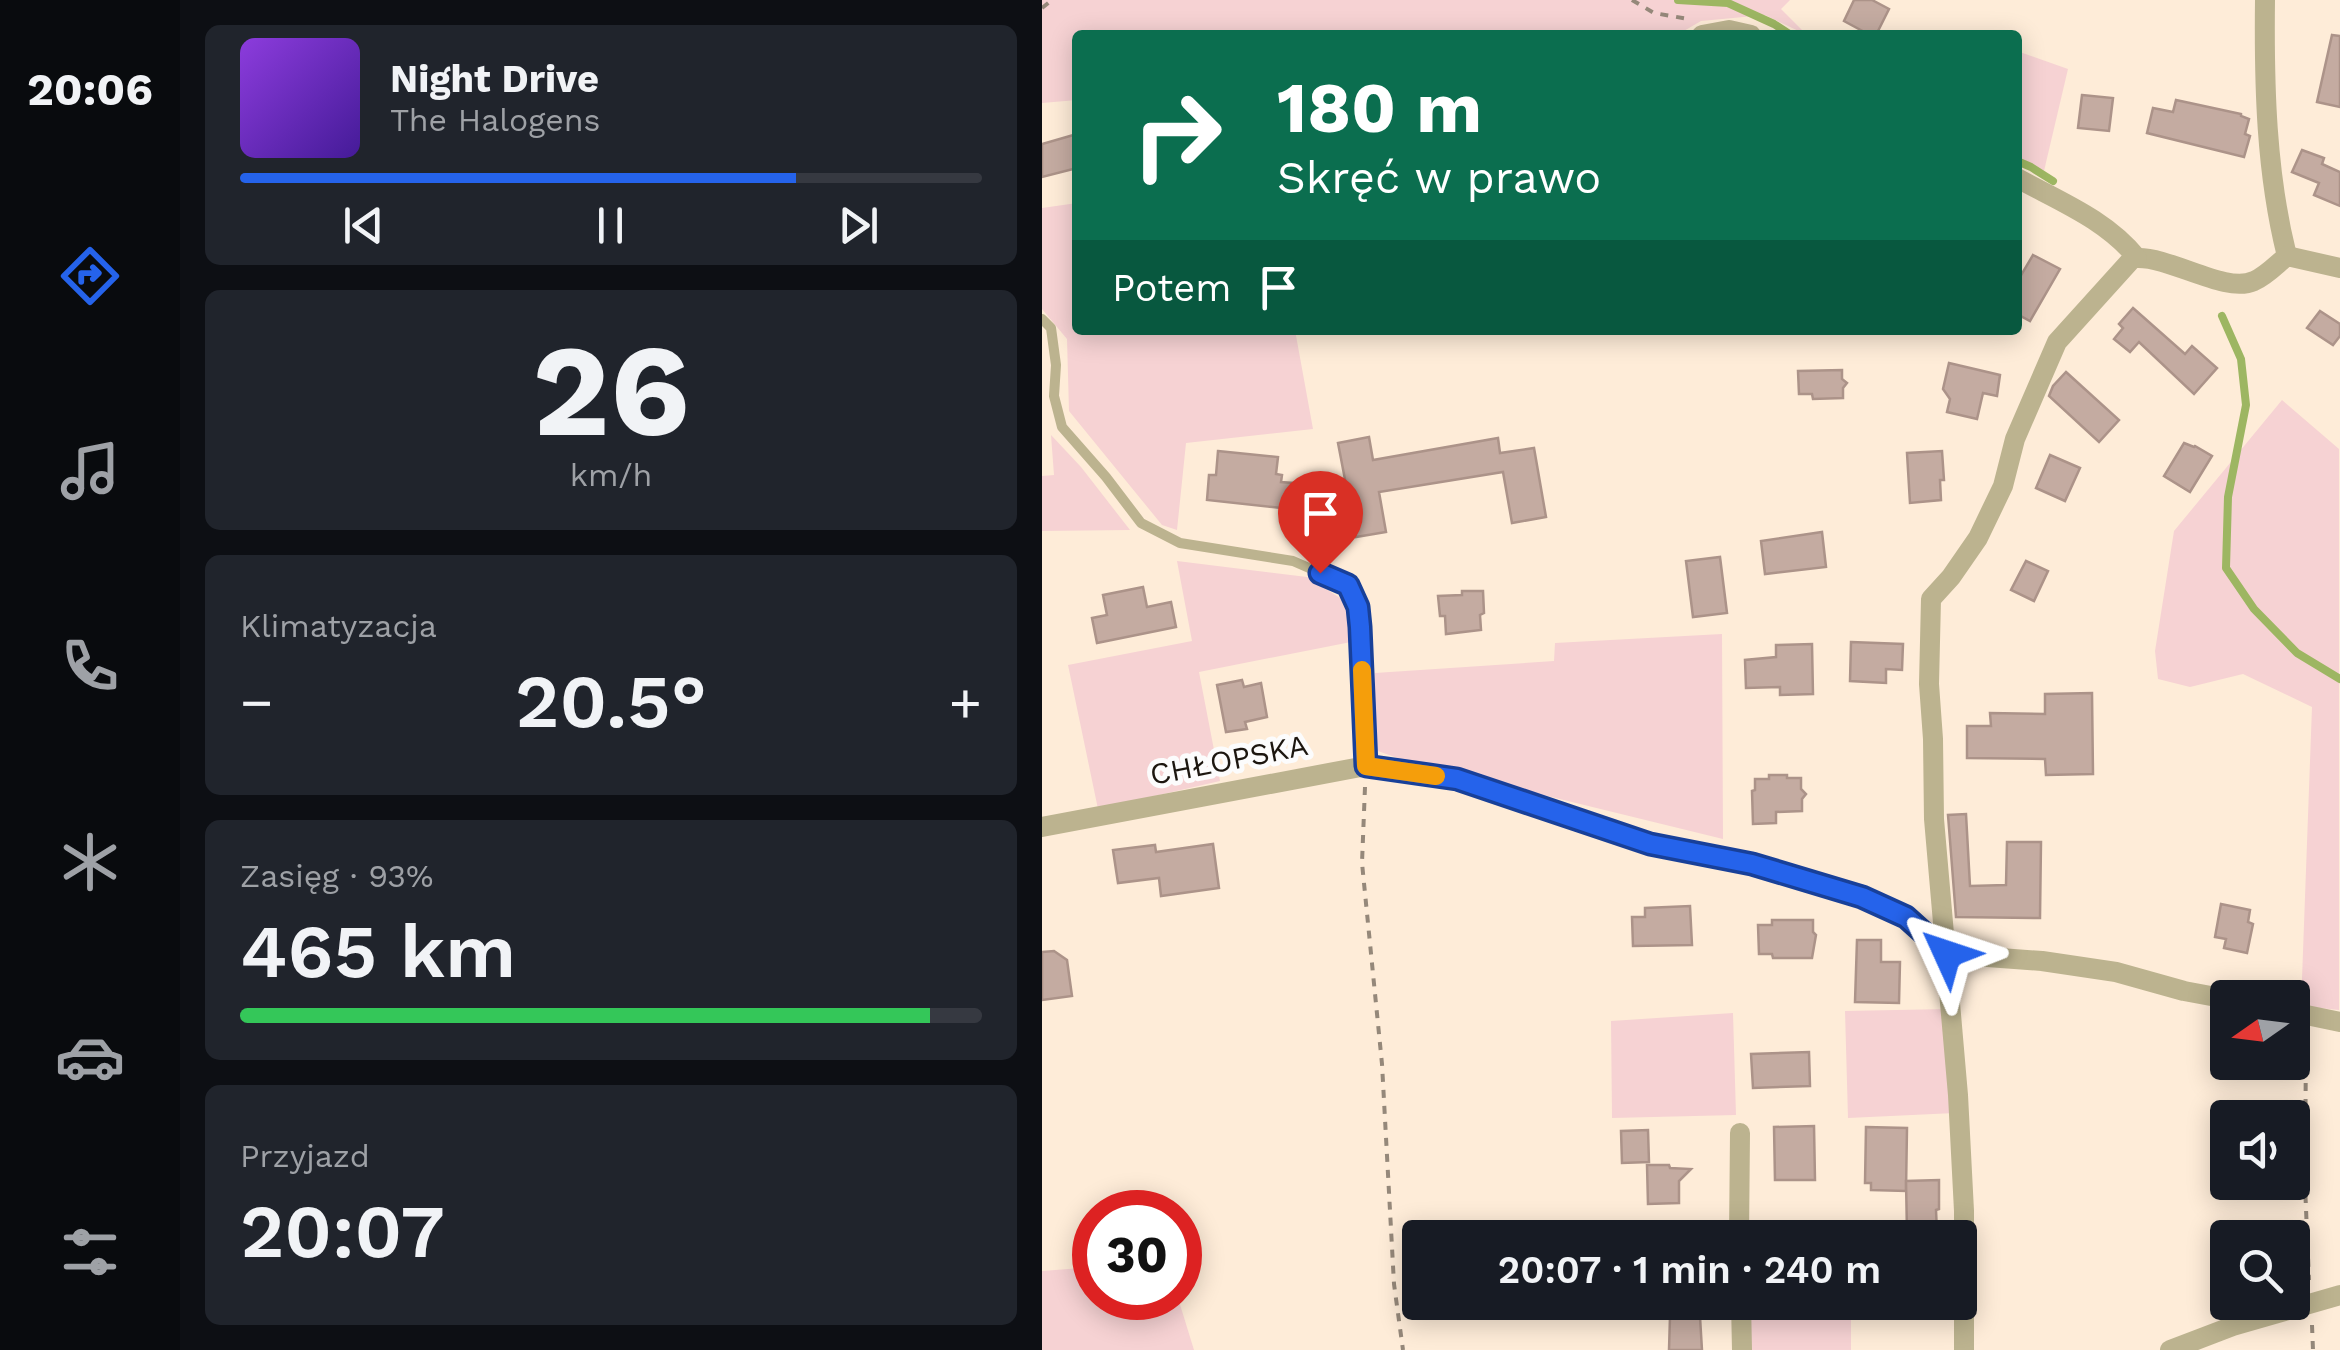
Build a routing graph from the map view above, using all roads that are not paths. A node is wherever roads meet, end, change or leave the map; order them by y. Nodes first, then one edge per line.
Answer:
1 (2265, 0) edge
2 (2022, 181) edge
3 (2286, 256) junction
4 (2137, 258) junction
5 (2340, 268) edge
6 (1042, 318) edge
7 (1366, 766) junction
8 (1042, 826) edge
9 (1947, 954) junction
10 (2210, 996) edge
11 (2310, 1015) edge
12 (2339, 1022) edge
13 (1740, 1132) dead end
14 (1740, 1220) edge
15 (2340, 1296) edge
16 (1741, 1320) edge
17 (1742, 1350) edge
18 (1964, 1350) edge
19 (2170, 1350) edge

1 - 3 street
2 - 4 street
3 - 4 street
3 - 5 street
4 - 9 street
6 - 7 lane
7 - 8 street, CHŁOPSKA
7 - 9 street, CHŁOPSKA
9 - 10 street
9 - 18 street
11 - 12 street
13 - 14 street
15 - 19 street
16 - 17 street

